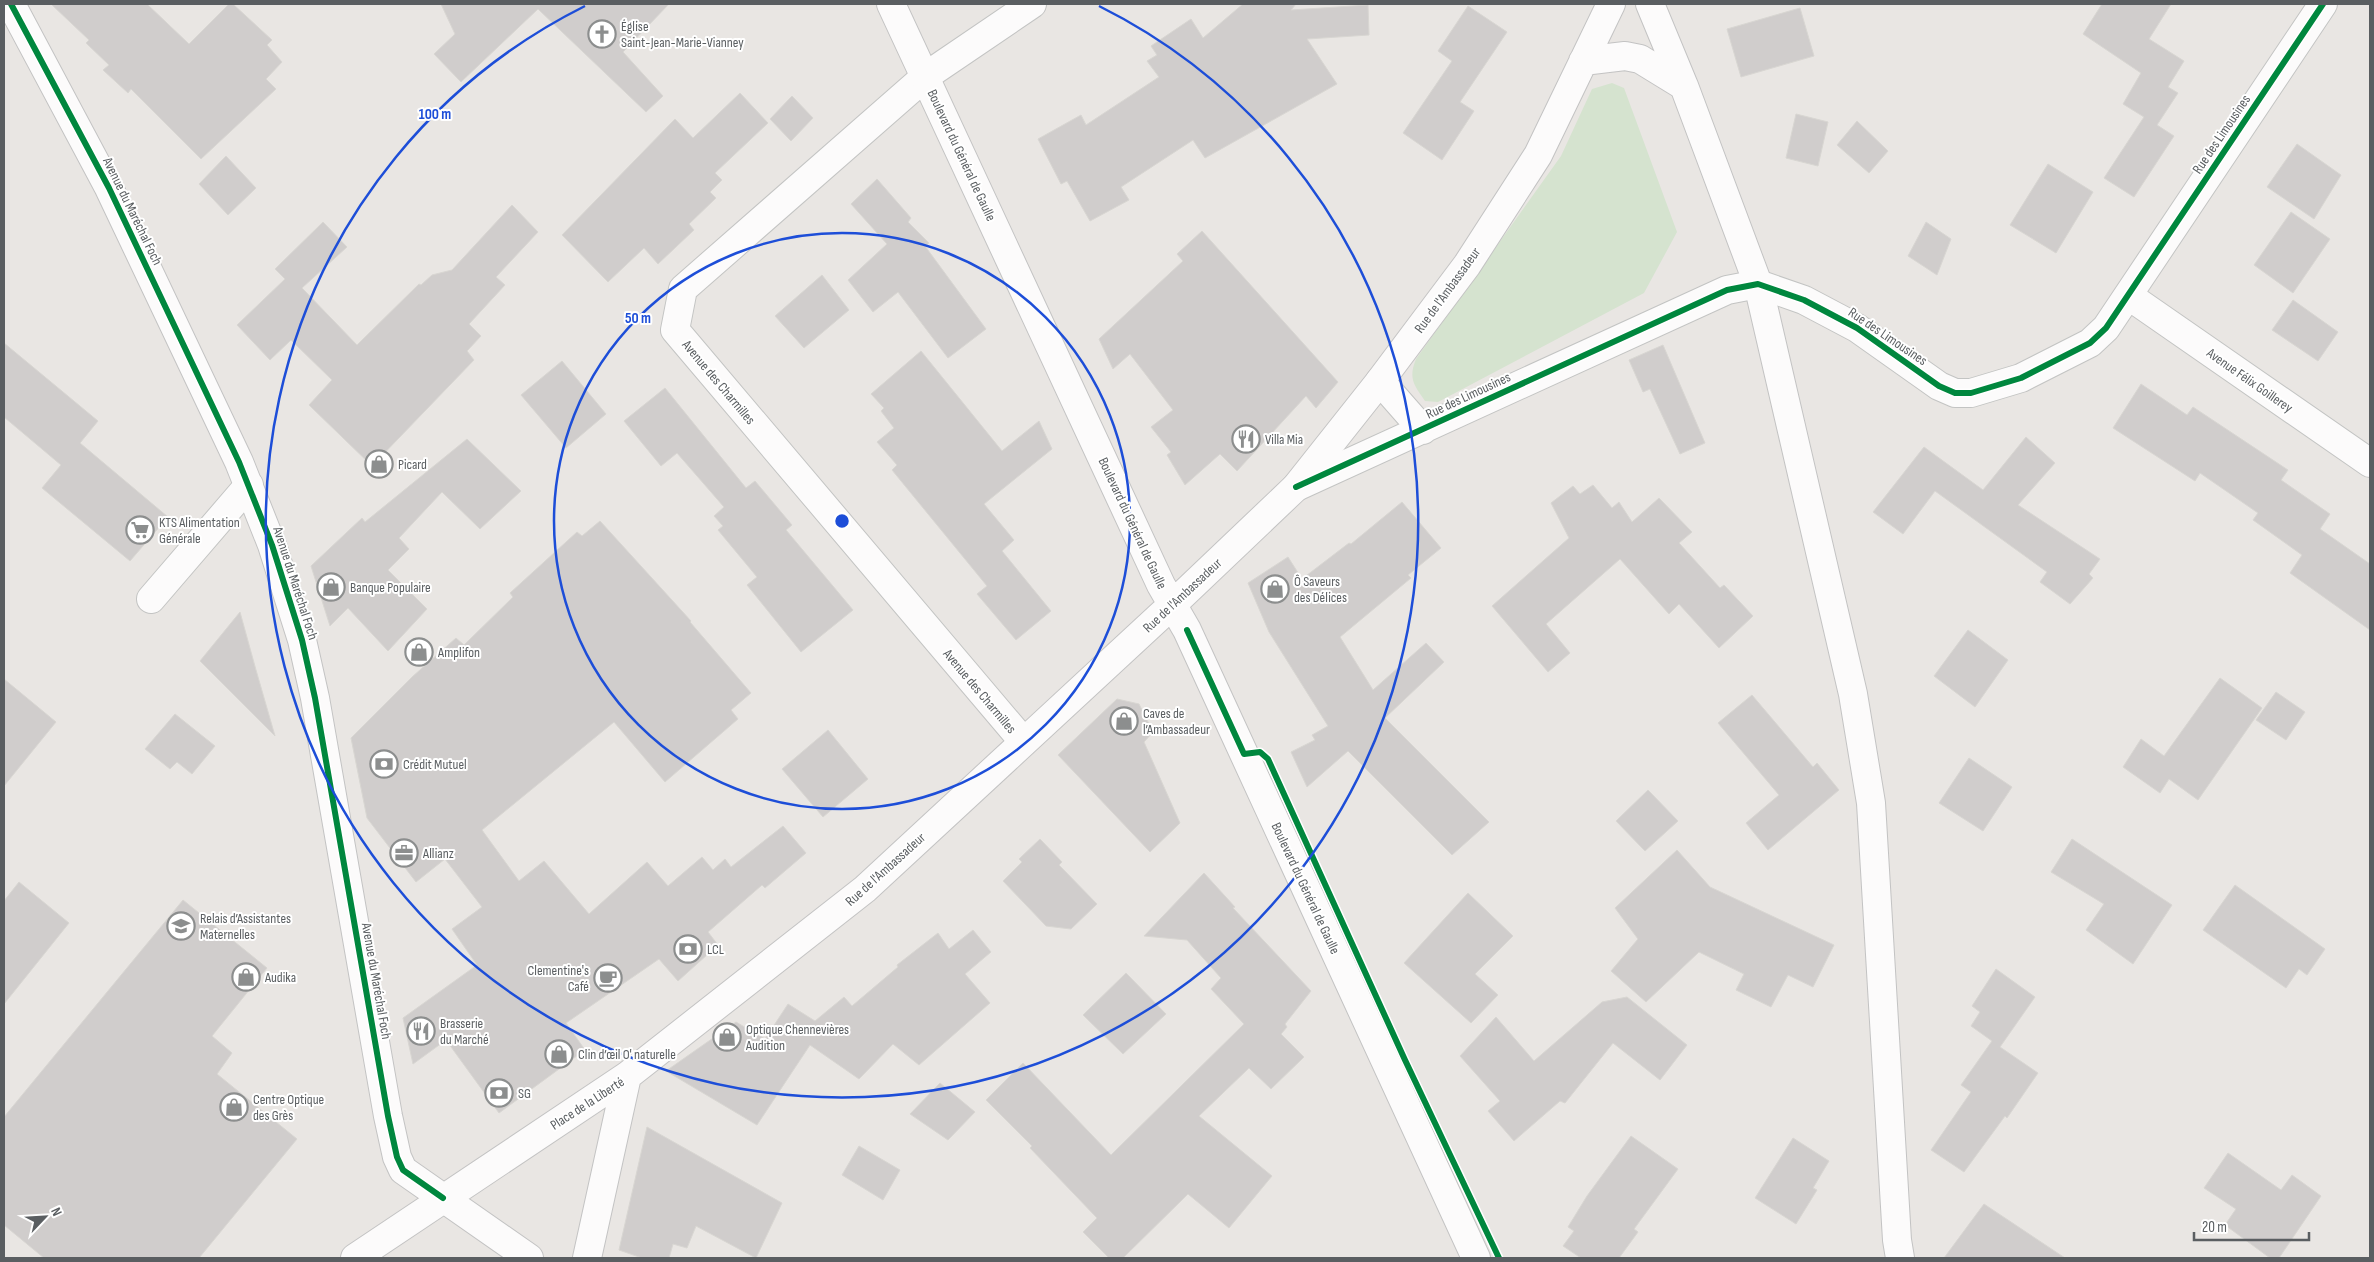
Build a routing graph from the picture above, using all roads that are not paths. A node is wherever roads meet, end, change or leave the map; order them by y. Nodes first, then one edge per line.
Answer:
1 (12, 4) edge
2 (891, 4) edge
3 (1032, 4) edge
4 (1611, 4) edge
5 (1650, 4) edge
6 (2323, 4) edge
7 (1583, 61) junction
8 (926, 76) junction
9 (1684, 86) junction
10 (1758, 284) junction
11 (2129, 296) junction
12 (1380, 380) junction
13 (1423, 430) junction
14 (2370, 463) edge
15 (249, 485) junction
16 (1296, 487) junction
17 (151, 599) dead end
18 (1172, 604) junction
19 (1023, 741) junction
20 (627, 1076) junction
21 (444, 1198) junction
22 (355, 1258) edge
23 (529, 1258) edge
24 (587, 1258) edge
25 (1476, 1258) edge
26 (1900, 1258) edge

1 - 15 main road, Avenue du Maréchal Foch
2 - 8 main road, Boulevard du Général de Gaulle
3 - 8 main road, Avenue des Charmilles
4 - 7 main road, Rue de l'Ambassadeur
5 - 9 main road
6 - 11 main road, Rue des Limousines
7 - 9 main road
7 - 12 main road, Rue de l'Ambassadeur
8 - 18 main road, Boulevard du Général de Gaulle
8 - 19 main road, Avenue des Charmilles
9 - 10 main road
10 - 11 main road, Rue des Limousines
10 - 13 main road, Rue des Limousines
10 - 26 main road
11 - 14 main road, Avenue Félix Goillerey
12 - 13 main road
12 - 16 main road, Rue de l'Ambassadeur
13 - 16 main road, Rue des Limousines
15 - 17 main road
15 - 21 main road, Avenue du Maréchal Foch
16 - 18 main road, Rue de l'Ambassadeur
18 - 19 main road, Rue de l'Ambassadeur
18 - 25 main road, Boulevard du Général de Gaulle
19 - 20 main road, Rue de l'Ambassadeur
20 - 21 main road, Place de la Liberté
20 - 24 main road, Place de la Liberté
21 - 22 main road, Place de la Liberté
21 - 23 main road

